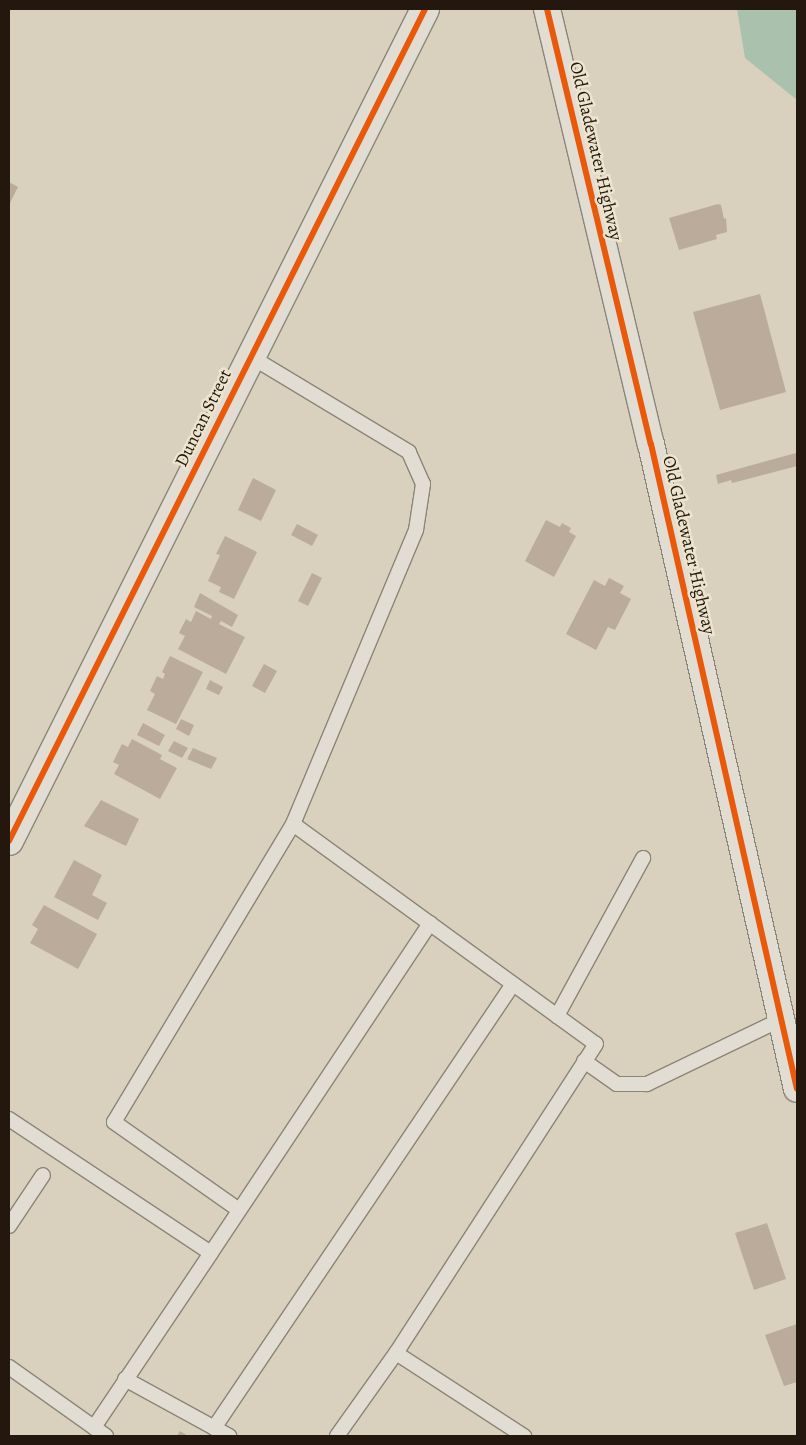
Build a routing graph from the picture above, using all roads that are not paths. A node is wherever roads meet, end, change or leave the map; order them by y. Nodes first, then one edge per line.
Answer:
1 (425, 9) edge
2 (546, 9) edge
3 (250, 356) junction
4 (293, 824) junction
5 (9, 841) edge
6 (643, 858) dead end
7 (430, 923) junction
8 (513, 984) junction
9 (557, 1016) junction
10 (780, 1020) junction
11 (584, 1061) junction
12 (797, 1089) edge
13 (9, 1119) edge
14 (43, 1175) dead end
15 (239, 1210) junction
16 (9, 1226) edge
17 (210, 1252) junction
18 (396, 1353) junction
19 (9, 1367) edge
20 (125, 1379) junction
21 (94, 1427) junction
22 (214, 1428) junction
23 (106, 1436) edge
24 (229, 1436) edge
25 (337, 1436) edge
26 (524, 1436) edge

1 - 3 street, Duncan Street
2 - 10 street, Old Gladewater Highway
3 - 4 lane
3 - 5 street, Duncan Street
4 - 7 lane
4 - 15 lane
6 - 9 lane
7 - 8 lane
7 - 15 lane
8 - 9 lane
8 - 22 lane
9 - 11 lane
10 - 11 lane
10 - 12 street, Old Gladewater Highway
11 - 18 lane
13 - 17 lane
14 - 16 lane
15 - 17 lane
17 - 20 lane
18 - 25 lane
18 - 26 lane
19 - 21 lane
20 - 21 lane
20 - 22 lane
21 - 23 lane
22 - 24 lane

